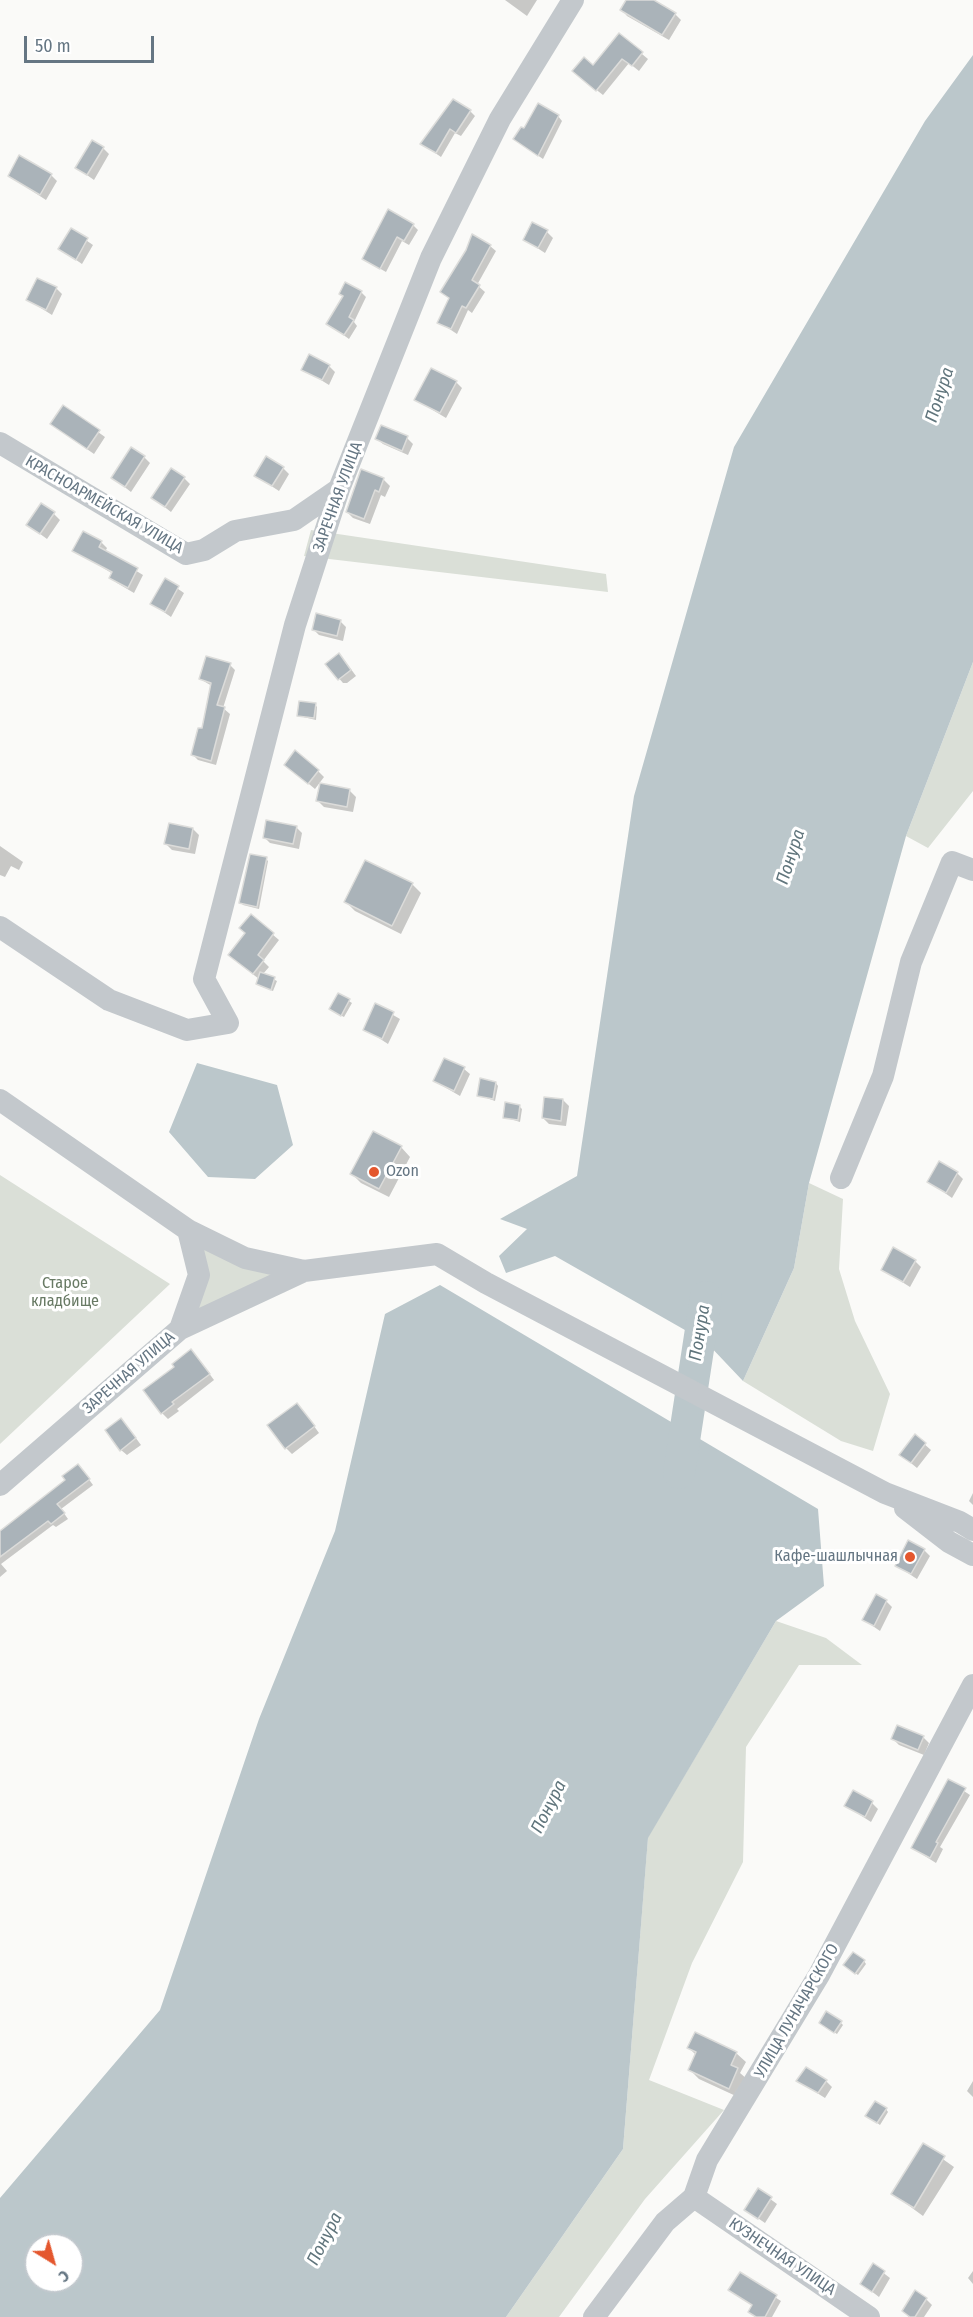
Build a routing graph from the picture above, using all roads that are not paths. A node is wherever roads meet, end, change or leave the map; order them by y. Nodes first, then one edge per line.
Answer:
1 (573, 0) edge
2 (0, 444) edge
3 (339, 489) junction
4 (973, 870) edge
5 (0, 927) edge
6 (0, 1100) edge
7 (841, 1178) dead end
8 (188, 1230) junction
9 (304, 1271) junction
10 (180, 1329) junction
11 (0, 1485) edge
12 (885, 1493) junction
13 (973, 1530) edge
14 (973, 1555) edge
15 (973, 1685) edge
16 (694, 2197) junction
17 (594, 2317) edge
18 (869, 2317) edge

1 - 3 street, ЗАРЕЧНАЯ УЛИЦА
2 - 3 street, КРАСНОАРМЕЙСКАЯ УЛИЦА
3 - 5 street, ЗАРЕЧНАЯ УЛИЦА
4 - 7 street
6 - 8 street
8 - 9 street
8 - 10 street, ЗАРЕЧНАЯ УЛИЦА
9 - 10 street
9 - 12 street
10 - 11 street, ЗАРЕЧНАЯ УЛИЦА
12 - 13 street
12 - 14 street
15 - 16 street, УЛИЦА ЛУНАЧАРСКОГО
16 - 17 street, УЛИЦА ЛУНАЧАРСКОГО
16 - 18 street, КУЗНЕЧНАЯ УЛИЦА

